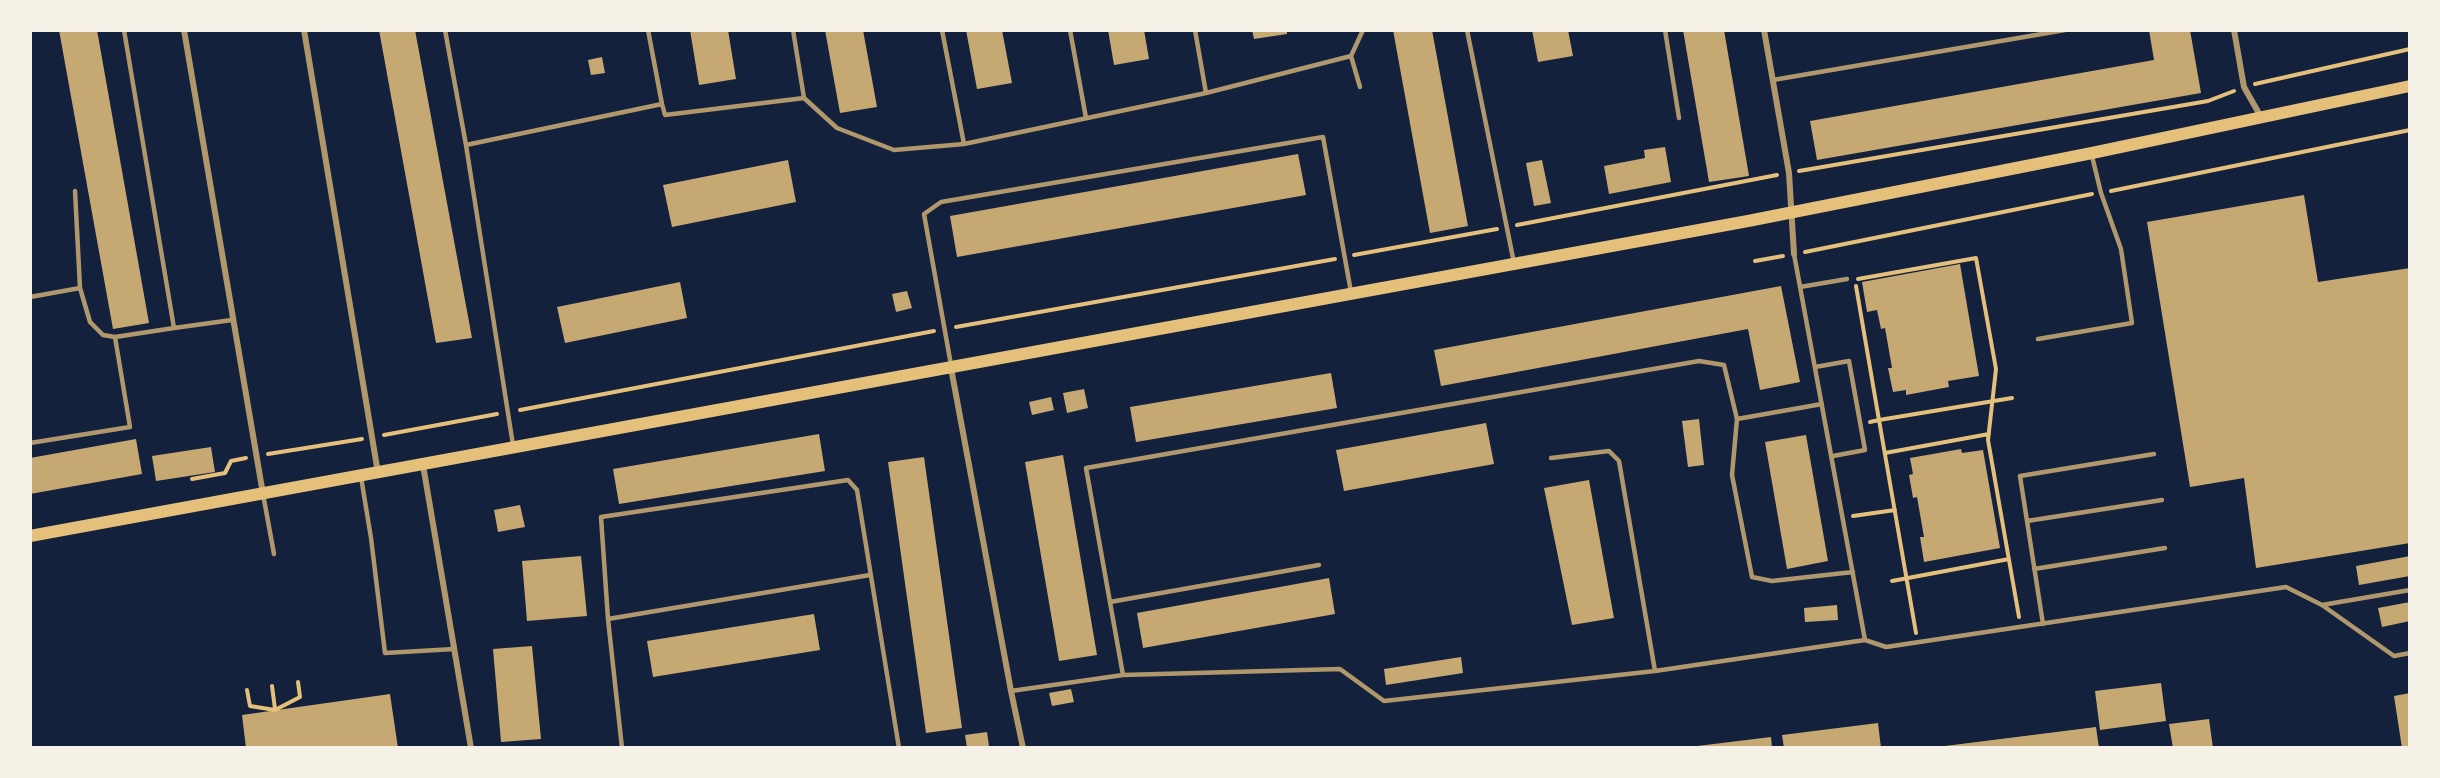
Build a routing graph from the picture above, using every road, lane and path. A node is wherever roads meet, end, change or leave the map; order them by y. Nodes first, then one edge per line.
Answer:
1 (124, 30) edge
2 (184, 30) edge
3 (304, 30) edge
4 (445, 30) edge
5 (648, 30) edge
6 (793, 30) edge
7 (942, 30) edge
8 (1070, 30) edge
9 (1195, 30) edge
10 (1363, 30) edge
11 (1467, 30) edge
12 (1665, 30) edge
13 (1764, 30) edge
14 (2065, 30) edge
15 (2234, 30) edge
16 (2410, 49) edge
17 (1351, 57) junction
18 (1773, 80) junction
19 (2410, 86) edge
20 (1360, 87) dead end
21 (2244, 87) junction
22 (1206, 93) junction
23 (804, 98) junction
24 (663, 104) junction
25 (2261, 117) junction
26 (1086, 118) junction
27 (1679, 118) dead end
28 (2410, 130) edge
29 (964, 144) junction
30 (466, 145) junction
31 (2092, 153) junction
32 (1789, 173) junction
33 (75, 191) dead end
34 (2101, 193) junction
35 (1791, 213) junction
36 (1507, 227) junction
37 (1794, 254) junction
38 (1346, 257) junction
39 (1755, 261) dead end
40 (1514, 263) junction
41 (1847, 279) dead end
42 (1800, 287) junction
43 (80, 288) junction
44 (1352, 294) junction
45 (30, 297) edge
46 (232, 320) junction
47 (174, 328) junction
48 (944, 329) junction
49 (115, 337) junction
50 (2038, 339) dead end
51 (1815, 367) junction
52 (951, 368) junction
53 (2012, 398) dead end
54 (1992, 401) junction
55 (1822, 404) junction
56 (508, 412) junction
57 (1737, 419) junction
58 (1879, 420) junction
59 (1860, 423) junction
60 (1989, 434) junction
61 (372, 438) junction
62 (30, 443) edge
63 (514, 448) junction
64 (1885, 453) junction
65 (2154, 454) dead end
66 (258, 456) junction
67 (1833, 456) junction
68 (1551, 458) dead end
69 (423, 465) junction
70 (378, 474) junction
71 (361, 477) junction
72 (192, 479) dead end
73 (263, 494) junction
74 (2162, 500) dead end
75 (1895, 510) junction
76 (1844, 518) junction
77 (2027, 521) junction
78 (30, 536) edge
79 (2165, 548) dead end
80 (274, 554) dead end
81 (2009, 559) junction
82 (1319, 565) dead end
83 (2034, 569) junction
84 (1853, 573) junction
85 (870, 576) junction
86 (1907, 579) junction
87 (1892, 582) dead end
88 (2410, 590) edge
89 (1110, 602) junction
90 (2322, 604) junction
91 (608, 618) junction
92 (2043, 624) junction
93 (2021, 627) junction
94 (1865, 640) junction
95 (1917, 642) junction
96 (454, 649) junction
97 (2410, 653) edge
98 (1655, 671) junction
99 (1124, 675) junction
100 (298, 682) dead end
101 (272, 686) dead end
102 (247, 690) dead end
103 (1011, 691) junction
104 (275, 710) junction
105 (471, 748) edge
106 (622, 748) edge
107 (899, 748) edge
108 (1023, 748) edge

1 - 47 lane
2 - 46 street
3 - 61 street
4 - 30 lane
5 - 24 lane
6 - 23 lane
7 - 29 lane
8 - 26 lane
9 - 22 lane
10 - 17 lane
11 - 36 lane
12 - 27 lane
13 - 18 street
14 - 18 lane
15 - 21 street
16 - 21 path
17 - 20 lane
17 - 22 lane
18 - 32 street
19 - 25 main road
21 - 25 street
21 - 32 path
22 - 26 lane
23 - 24 lane
23 - 29 lane
24 - 30 lane
25 - 31 main road
26 - 29 lane
28 - 34 path
30 - 56 lane
31 - 34 lane
31 - 35 main road
32 - 35 street
32 - 36 path
33 - 43 lane
34 - 37 path
34 - 50 lane
35 - 37 street
35 - 40 main road
36 - 38 path
36 - 40 lane
37 - 39 path
37 - 42 lane
38 - 44 lane
38 - 48 path
38 - 48 lane
40 - 44 main road
41 - 42 lane
42 - 51 lane
43 - 45 lane
43 - 49 lane
44 - 52 main road
46 - 47 lane
46 - 66 street
47 - 49 lane
48 - 52 lane
48 - 56 path
49 - 62 lane
51 - 55 lane
51 - 59 lane
52 - 63 main road
52 - 103 street
53 - 54 path
54 - 58 path
54 - 58 path
54 - 60 path
55 - 57 lane
55 - 67 lane
56 - 61 path
56 - 63 lane
57 - 84 lane
57 - 89 lane
58 - 59 path
58 - 64 path
59 - 67 lane
60 - 64 path
60 - 81 path
61 - 66 path
61 - 70 street
63 - 69 main road
64 - 75 path
65 - 77 lane
66 - 72 path
66 - 73 street
67 - 76 lane
68 - 98 lane
69 - 70 main road
69 - 96 street
70 - 71 main road
71 - 73 main road
71 - 96 lane
73 - 78 main road
73 - 80 lane
74 - 77 lane
75 - 76 path
75 - 86 path
76 - 84 lane
77 - 83 lane
79 - 83 lane
81 - 86 path
81 - 93 path
82 - 89 lane
83 - 92 lane
84 - 94 lane
85 - 91 lane
85 - 91 lane
85 - 107 lane
86 - 87 path
86 - 95 path
88 - 90 lane
89 - 99 lane
90 - 92 lane
90 - 97 lane
91 - 106 lane
92 - 93 lane
93 - 95 lane
94 - 95 lane
94 - 98 lane
96 - 105 street
98 - 99 lane
99 - 103 lane
100 - 104 path
101 - 104 path
102 - 104 path
103 - 108 street

